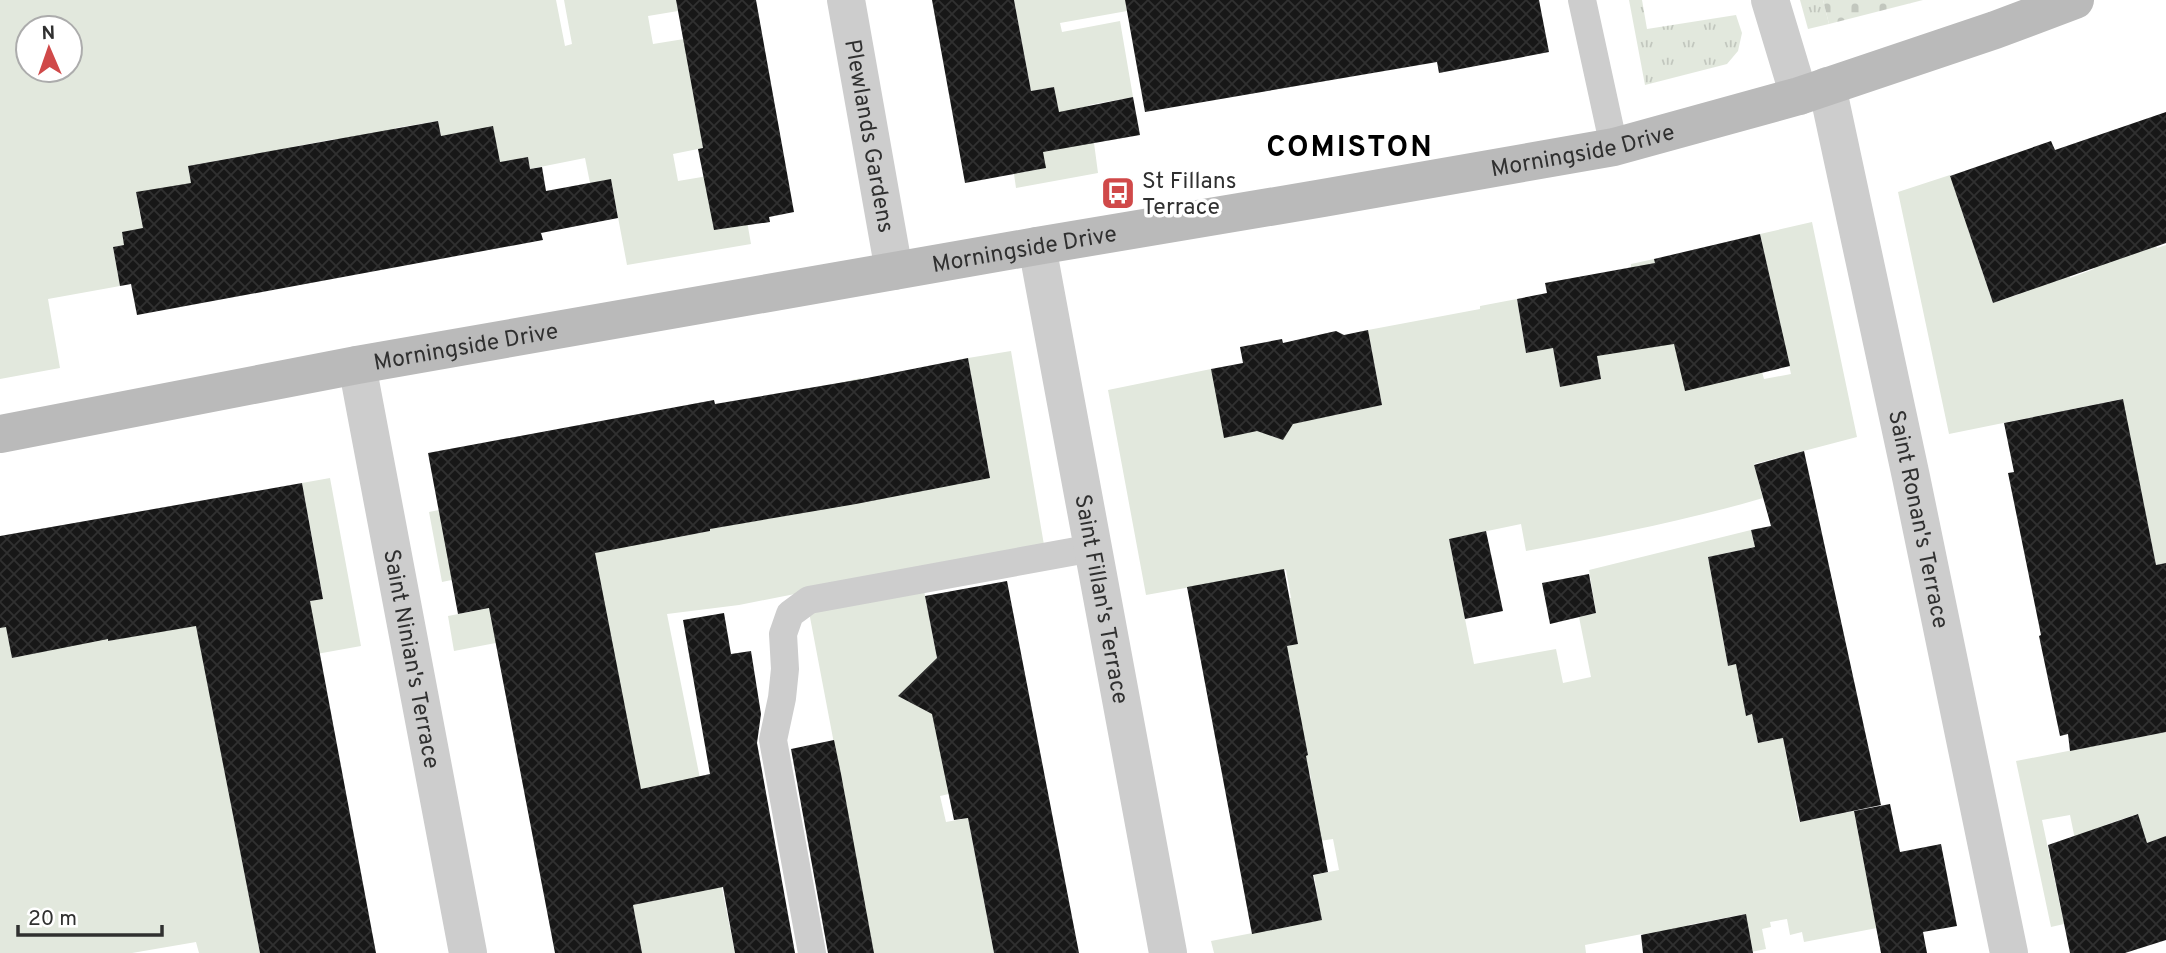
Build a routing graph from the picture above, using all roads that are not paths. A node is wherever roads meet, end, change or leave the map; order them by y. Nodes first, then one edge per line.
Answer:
1 (846, 0) edge
2 (1583, 0) edge
3 (1770, 0) edge
4 (2075, 0) edge
5 (1813, 91) junction
6 (1614, 147) junction
7 (1037, 246) junction
8 (894, 271) junction
9 (357, 365) junction
10 (0, 434) edge
11 (1093, 548) junction
12 (468, 953) edge
13 (812, 953) edge
14 (1168, 953) edge
15 (2009, 953) edge

1 - 8 street, Plewlands Gardens
2 - 6 lane
3 - 5 street, Saint Ronan's Terrace
4 - 5 street, Morningside Drive
5 - 6 street, Morningside Drive
5 - 15 street, Saint Ronan's Terrace
6 - 7 street, Morningside Drive
7 - 8 street, Morningside Drive
7 - 11 street, Saint Fillan's Terrace
8 - 9 street, Morningside Drive
9 - 10 street, Morningside Drive
9 - 12 street, Saint Ninian's Terrace
11 - 13 lane
11 - 14 street, Saint Fillan's Terrace

